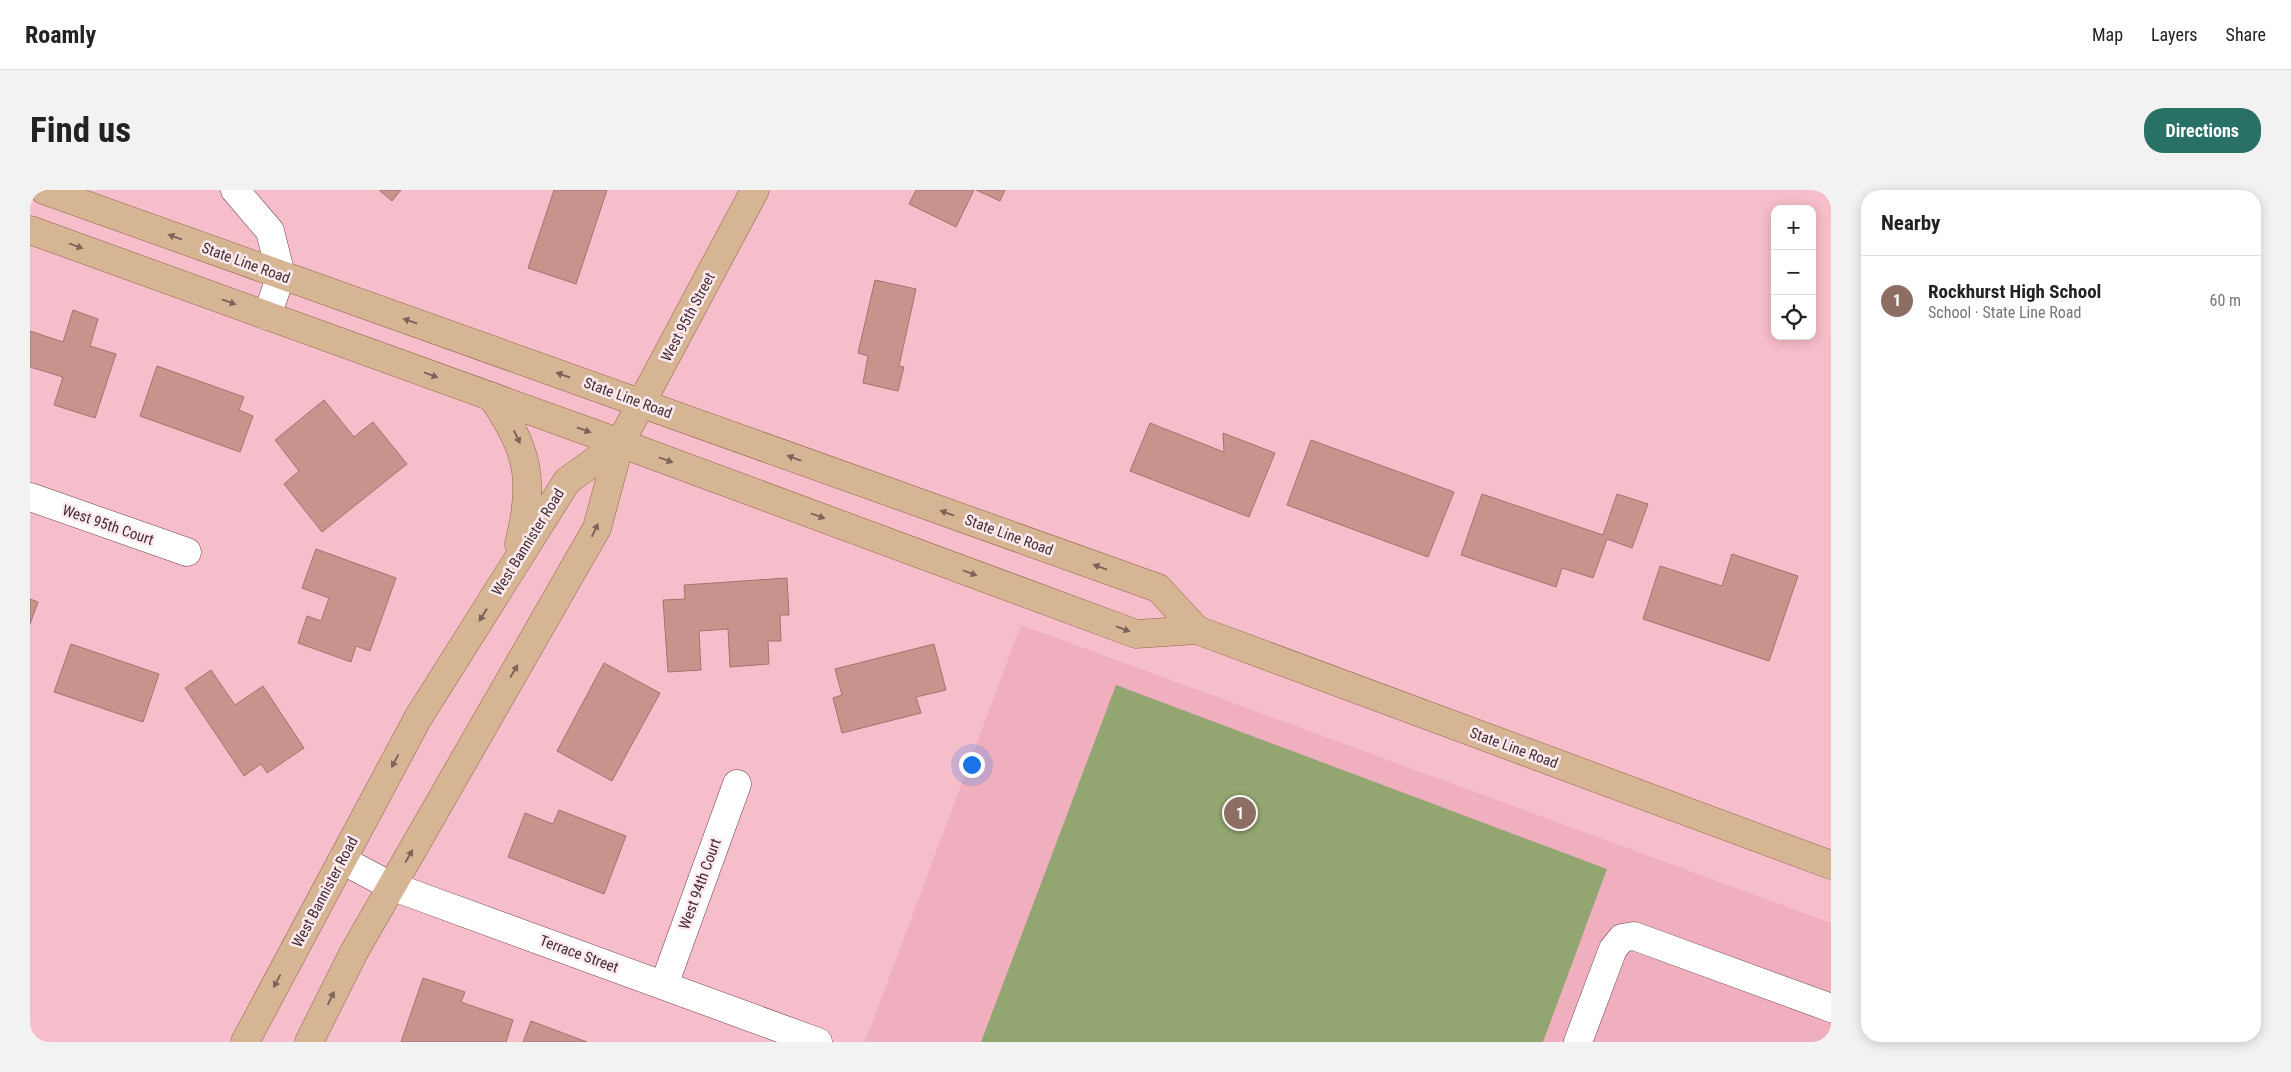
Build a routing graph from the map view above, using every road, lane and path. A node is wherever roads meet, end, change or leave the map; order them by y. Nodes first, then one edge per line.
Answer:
1 (44, 190) edge
2 (235, 190) edge
3 (755, 190) edge
4 (30, 230) edge
5 (281, 275) junction
6 (267, 316) junction
7 (491, 396) junction
8 (642, 403) junction
9 (620, 443) junction
10 (30, 497) edge
11 (187, 552) dead end
12 (513, 567) junction
13 (1197, 630) junction
14 (737, 784) dead end
15 (342, 860) junction
16 (1831, 865) edge
17 (391, 886) junction
18 (664, 985) junction
19 (1831, 1008) edge
20 (245, 1042) edge
21 (309, 1042) edge
22 (818, 1042) edge
23 (1578, 1042) edge

5 -> 1 main road, State Line Road
2 - 5 street
3 - 8 main road, West 95th Street
4 -> 6 main road, State Line Road
5 - 6 street
8 -> 5 main road, State Line Road
6 -> 7 main road, State Line Road
7 -> 9 main road, State Line Road
7 -> 12 main road
8 - 9 main road, West 95th Street
13 -> 8 main road, State Line Road
9 - 12 main road, West Bannister Road
9 -> 13 main road, State Line Road
17 -> 9 main road
10 - 11 street, West 95th Court
12 -> 15 main road, West Bannister Road
13 - 16 main road, State Line Road
14 - 18 street, West 94th Court
15 - 17 street, Terrace Street
15 -> 20 main road, West Bannister Road
17 - 18 street, Terrace Street
21 -> 17 main road
18 - 22 street, Terrace Street
19 - 23 street

